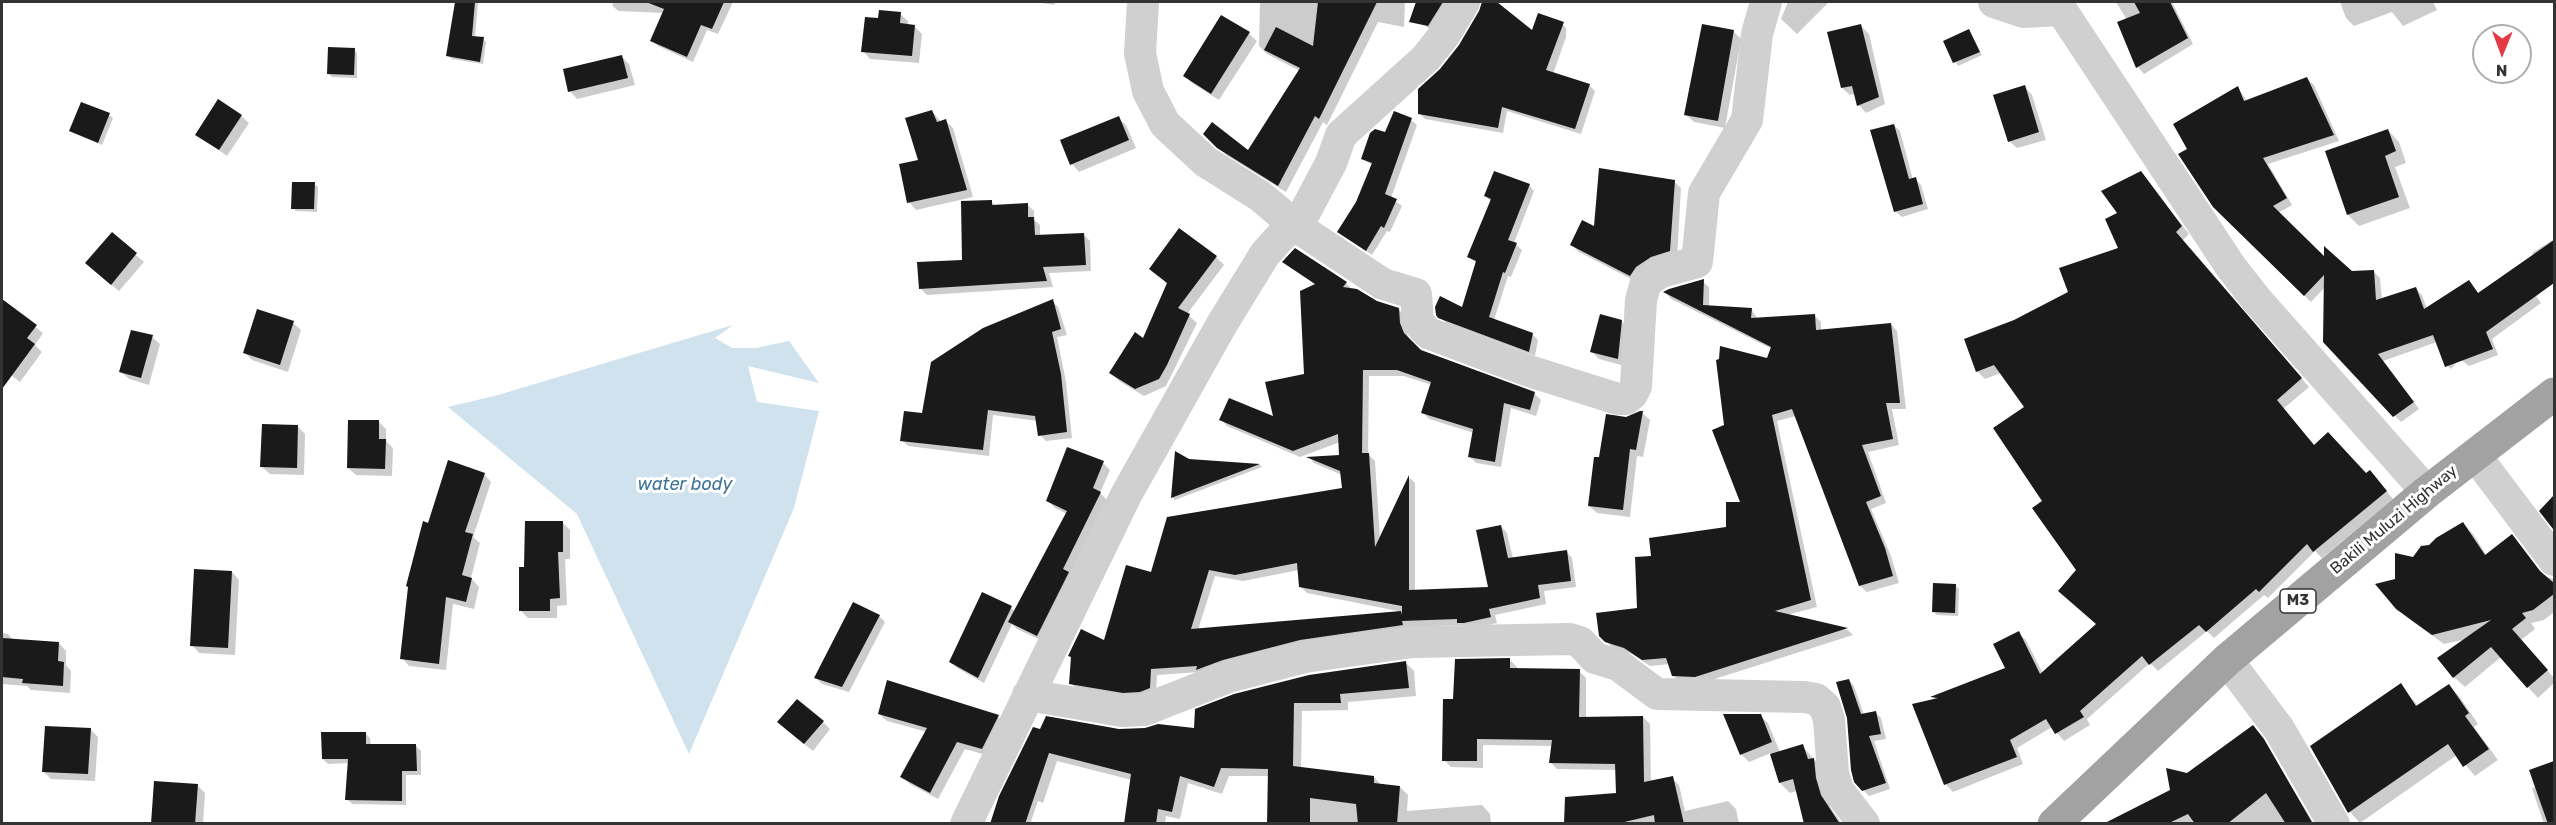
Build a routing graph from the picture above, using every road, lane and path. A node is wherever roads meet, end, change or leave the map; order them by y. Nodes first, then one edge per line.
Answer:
1 (1143, 2) edge
2 (1464, 2) edge
3 (1766, 2) edge
4 (1994, 2) edge
5 (2059, 6) edge
6 (1297, 227) junction
7 (2554, 394) edge
8 (2475, 455) junction
9 (2427, 492) junction
10 (2554, 560) edge
11 (2228, 660) junction
12 (1028, 695) junction
13 (966, 824) edge
14 (1864, 824) edge
15 (2054, 824) edge
16 (2334, 824) edge

1 - 6 street
2 - 6 street
3 - 6 street
4 - 5 street
5 - 9 street
6 - 12 street
7 - 8 highway, Bakili Muluzi Highway / M3
8 - 9 highway, Bakili Muluzi Highway / M3
8 - 10 street
9 - 11 highway, Bakili Muluzi Highway / M3
11 - 15 highway, Bakili Muluzi Highway / M3
11 - 16 street
12 - 13 street
12 - 14 street

